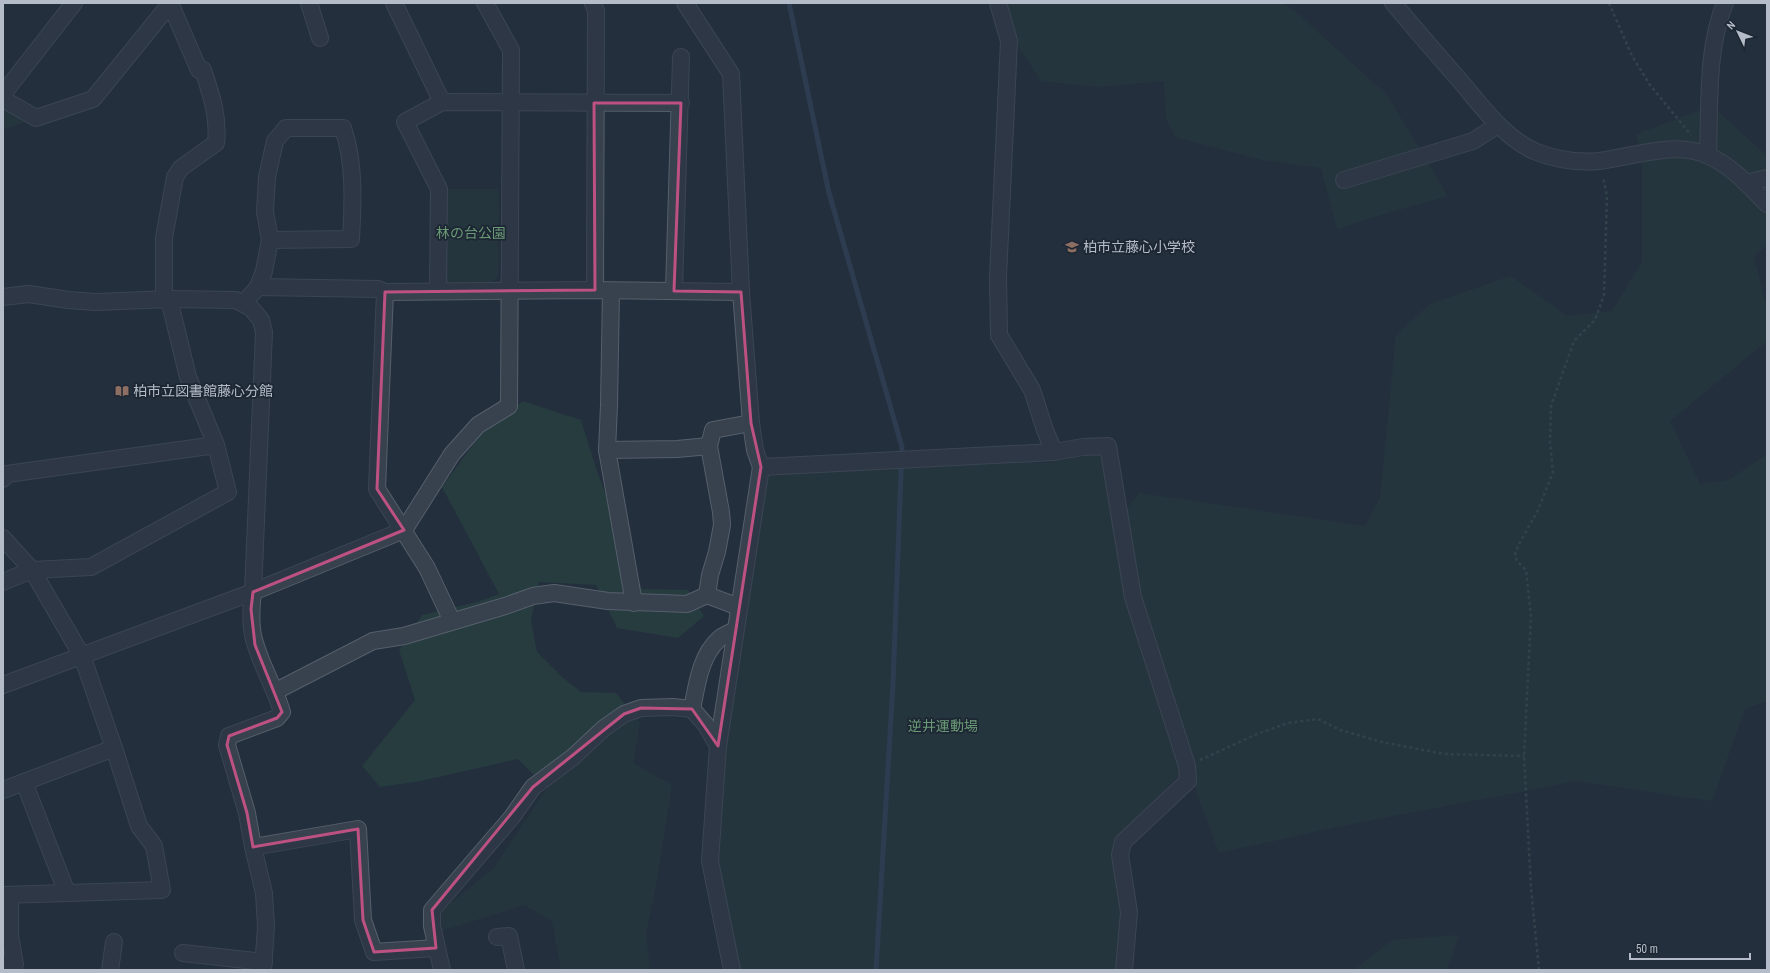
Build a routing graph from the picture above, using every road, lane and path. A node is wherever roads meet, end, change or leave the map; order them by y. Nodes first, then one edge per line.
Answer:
1 (74, 3) edge
2 (309, 3) edge
3 (394, 3) edge
4 (484, 3) edge
5 (594, 3) edge
6 (685, 3) edge
7 (998, 3) edge
8 (1393, 3) edge
9 (1609, 3) edge
10 (1725, 3) edge
11 (170, 4) edge
12 (320, 38) dead end
13 (681, 57) dead end
14 (3, 94) edge
15 (3, 99) edge
16 (442, 102) junction
17 (510, 102) junction
18 (594, 103) junction
19 (681, 103) junction
20 (1498, 125) junction
21 (1708, 155) junction
22 (1600, 161) junction
23 (1767, 178) edge
24 (1344, 180) dead end
25 (1746, 183) junction
26 (1767, 204) edge
27 (270, 240) junction
28 (258, 287) junction
29 (438, 291) junction
30 (510, 291) junction
31 (603, 291) junction
32 (674, 291) junction
33 (385, 292) junction
34 (742, 292) junction
35 (3, 297) edge
36 (167, 299) junction
37 (244, 303) junction
38 (751, 423) junction
39 (216, 445) junction
40 (709, 446) junction
41 (606, 450) junction
42 (1054, 452) junction
43 (761, 467) junction
44 (3, 479) edge
45 (404, 530) junction
46 (3, 538) edge
47 (32, 570) junction
48 (3, 582) edge
49 (253, 592) junction
50 (707, 595) junction
51 (634, 603) junction
52 (739, 607) junction
53 (452, 621) junction
54 (735, 630) junction
55 (82, 656) junction
56 (3, 685) edge
57 (276, 692) junction
58 (692, 709) junction
59 (718, 746) junction
60 (114, 748) junction
61 (1524, 756) junction
62 (1187, 766) junction
63 (24, 782) junction
64 (3, 790) edge
65 (253, 847) junction
66 (67, 893) junction
67 (6, 895) edge
68 (497, 937) dead end
69 (114, 942) dead end
70 (436, 948) junction
71 (183, 953) dead end
72 (3, 963) edge
73 (263, 966) edge
74 (110, 970) edge
75 (442, 970) edge
76 (516, 970) edge
77 (732, 970) edge
78 (1124, 970) edge
79 (1539, 970) edge

1 - 14 street
2 - 12 street
3 - 16 street
4 - 17 street
5 - 18 street
6 - 34 street
7 - 42 street
8 - 20 street
9 - 21 path
10 - 21 street
11 - 15 street
11 - 36 street
13 - 19 street
16 - 17 street
16 - 29 street
17 - 18 street
17 - 30 street
18 - 19 street
18 - 31 street
19 - 32 street
20 - 22 street
20 - 24 street
21 - 22 street
21 - 25 street
22 - 61 path
23 - 25 street
25 - 26 street
27 - 27 street
27 - 28 street
28 - 33 street
28 - 37 street
29 - 30 street
29 - 33 street
30 - 31 street
30 - 45 street
31 - 32 street
31 - 41 street
32 - 34 street
33 - 45 street
34 - 38 street
35 - 36 street
36 - 37 street
36 - 39 street
37 - 49 street
38 - 40 street
38 - 43 street
39 - 44 street
39 - 47 street
40 - 41 street
40 - 50 street
41 - 51 street
42 - 43 street
42 - 62 street
43 - 52 street
45 - 49 street
45 - 53 street
46 - 47 street
47 - 48 street
47 - 55 street
49 - 55 street
49 - 57 street
50 - 51 street
50 - 52 street
51 - 53 street
52 - 54 street
53 - 57 street
54 - 58 street
54 - 59 street
55 - 56 street
55 - 60 street
57 - 65 street
58 - 59 street
58 - 70 street
59 - 77 street
60 - 63 street
60 - 66 street
61 - 62 path
61 - 79 path
62 - 78 street
63 - 64 street
63 - 66 street
65 - 70 street
65 - 73 street
66 - 67 street
67 - 72 street
68 - 76 street
69 - 74 street
70 - 75 street
71 - 73 street

